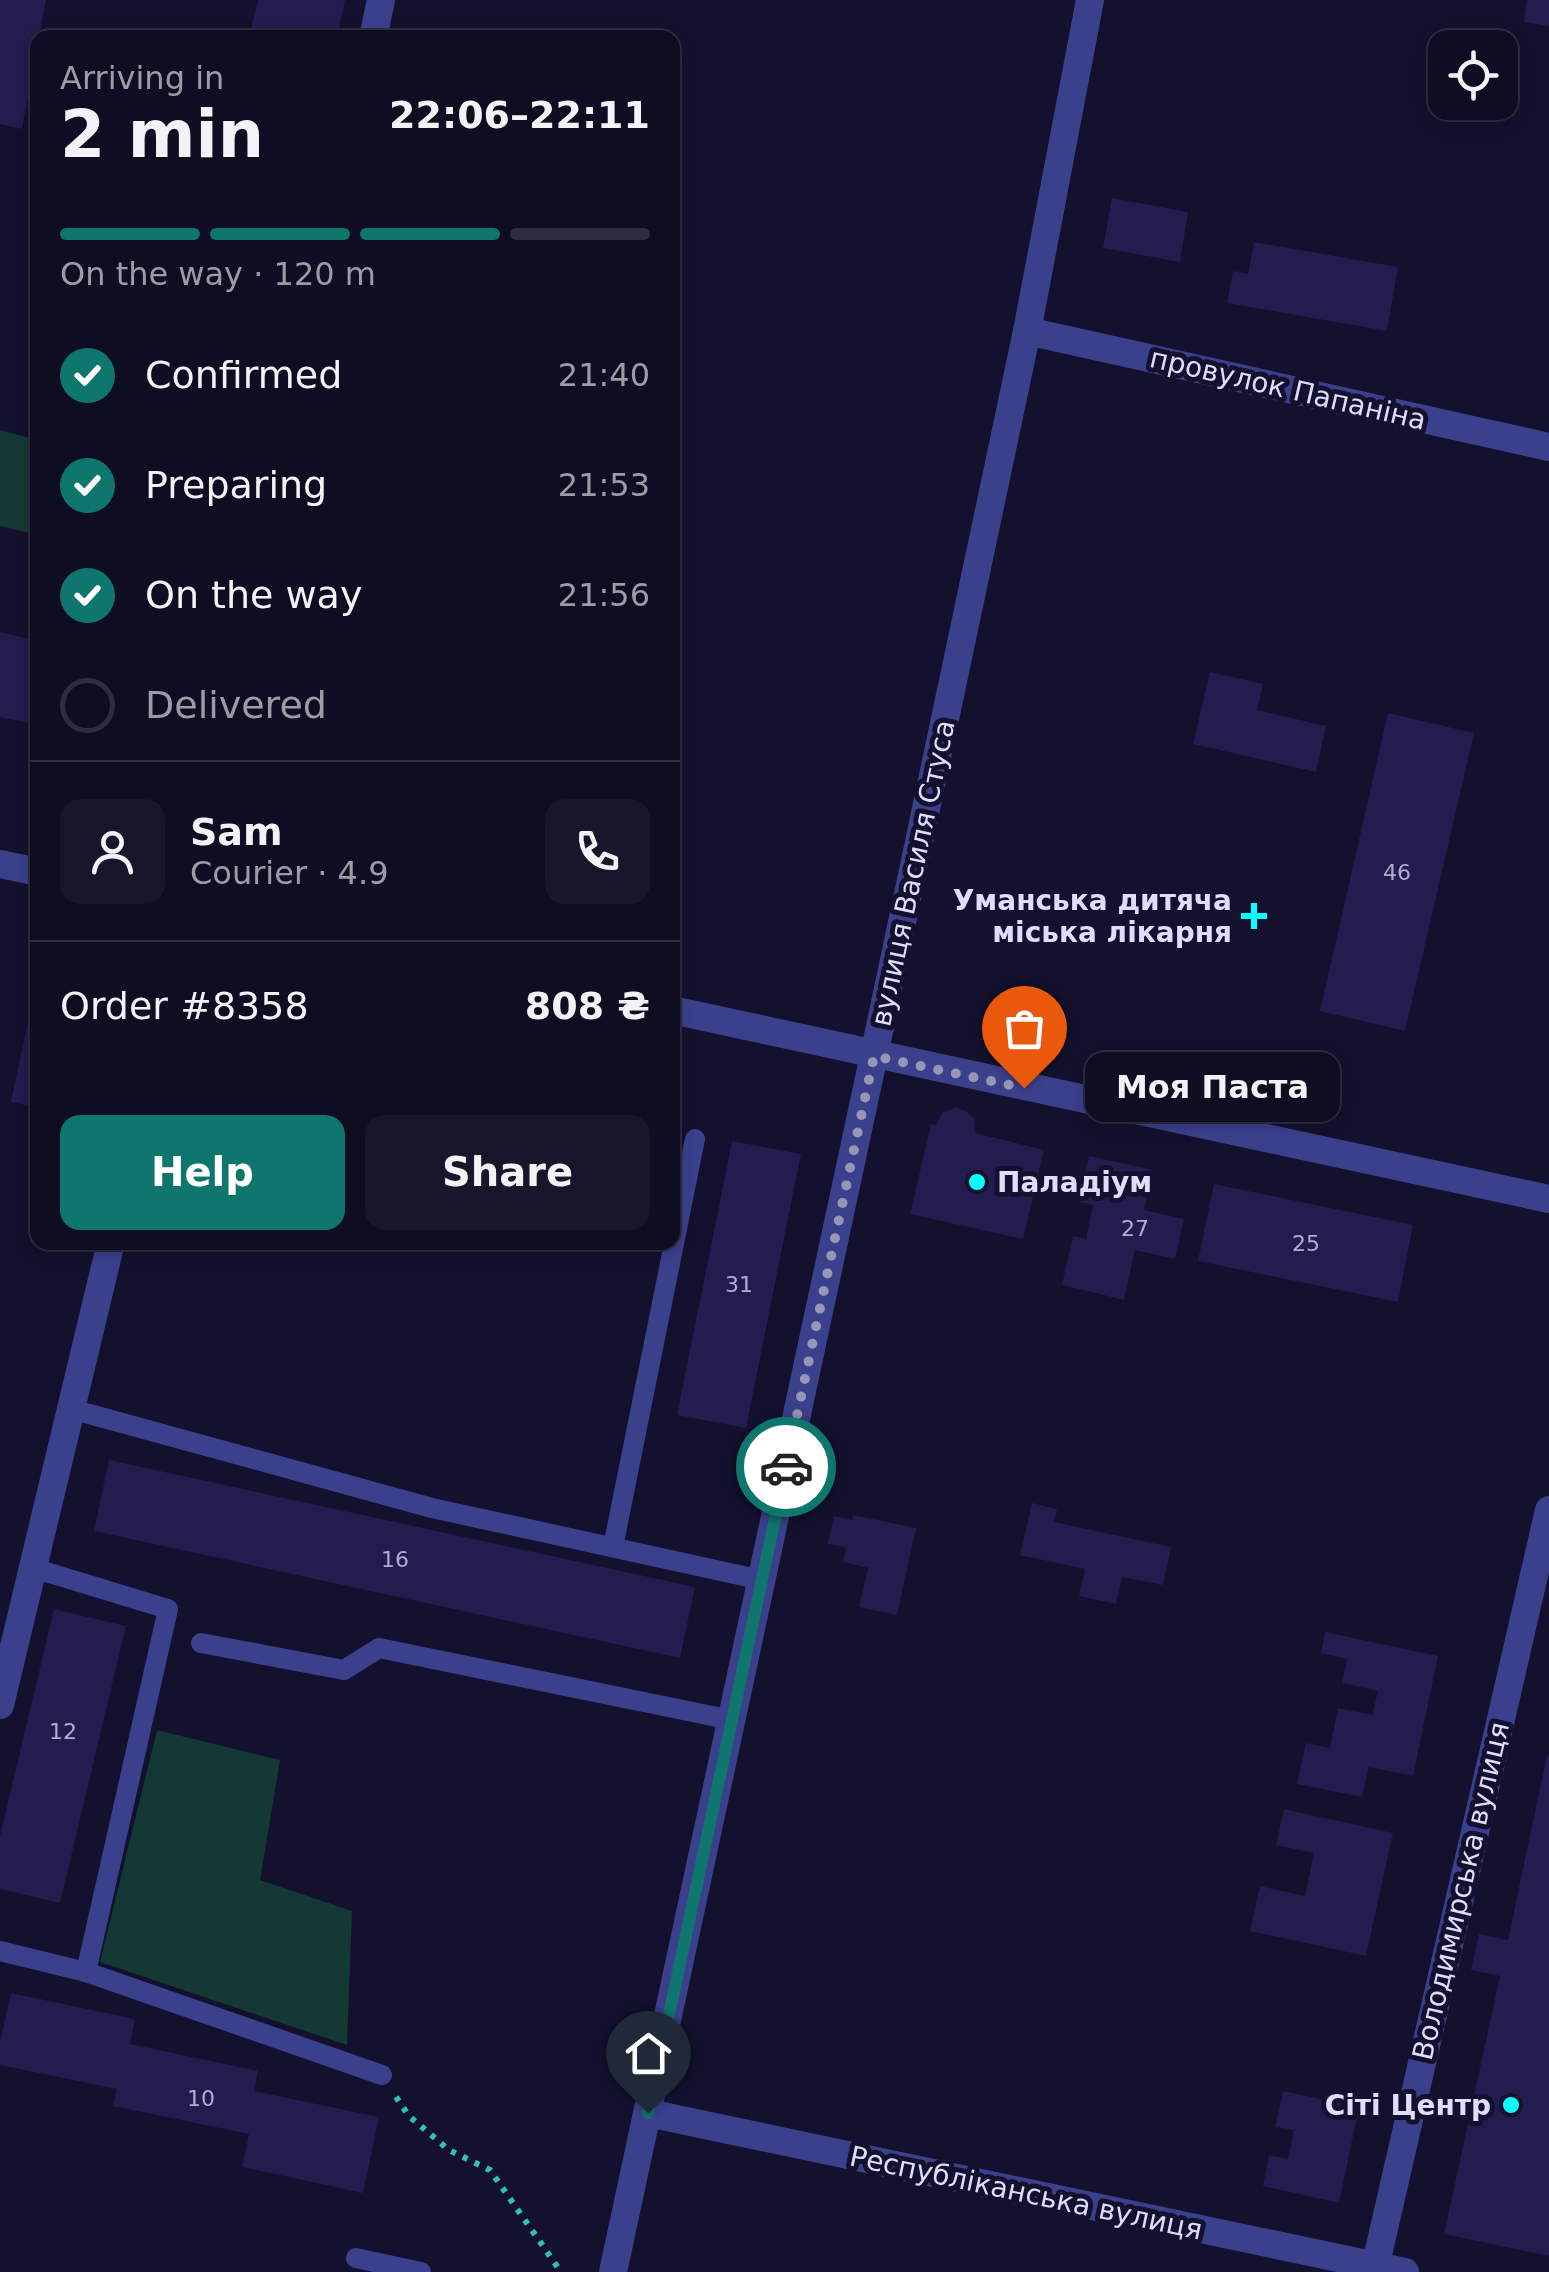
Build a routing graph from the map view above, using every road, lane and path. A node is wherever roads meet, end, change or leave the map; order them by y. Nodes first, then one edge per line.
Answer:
1 (381, 0) edge
2 (1090, 0) edge
3 (375, 30) edge
4 (1027, 331) junction
5 (1549, 447) edge
6 (0, 864) edge
7 (30, 870) edge
8 (680, 1012) edge
9 (874, 1056) junction
10 (694, 1140) dead end
11 (1549, 1199) edge
12 (680, 1210) edge
13 (109, 1250) edge
14 (672, 1250) edge
15 (71, 1409) junction
16 (1549, 1510) edge
17 (613, 1547) junction
18 (1543, 1564) edge
19 (33, 1568) junction
20 (762, 1580) junction
21 (200, 1643) dead end
22 (0, 1705) edge
23 (732, 1720) junction
24 (0, 1951) edge
25 (86, 1972) junction
26 (382, 2075) joint
27 (648, 2113) junction
28 (356, 2258) dead end
29 (1374, 2269) edge
30 (421, 2272) edge
31 (561, 2272) edge
32 (612, 2272) edge
33 (1405, 2272) edge

1 - 3 street
2 - 4 street, вулиця Василя Стуса
4 - 5 street, провулок Папаніна
4 - 9 street, вулиця Василя Стуса
6 - 7 street
8 - 9 street
9 - 11 street
9 - 20 street, вулиця Василя Стуса
10 - 12 lane
13 - 15 street
14 - 17 lane
15 - 17 lane
15 - 19 street
16 - 18 street, Володимирська вулиця
17 - 20 lane
18 - 29 street, Володимирська вулиця
19 - 22 street
19 - 25 lane
20 - 23 street, вулиця Василя Стуса
21 - 23 lane
23 - 27 street, вулиця Василя Стуса
24 - 25 lane
25 - 26 lane
26 - 31 path
27 - 29 street, Республіканська вулиця
27 - 32 street, вулиця Василя Стуса
28 - 30 lane
29 - 33 street, Республіканська вулиця

